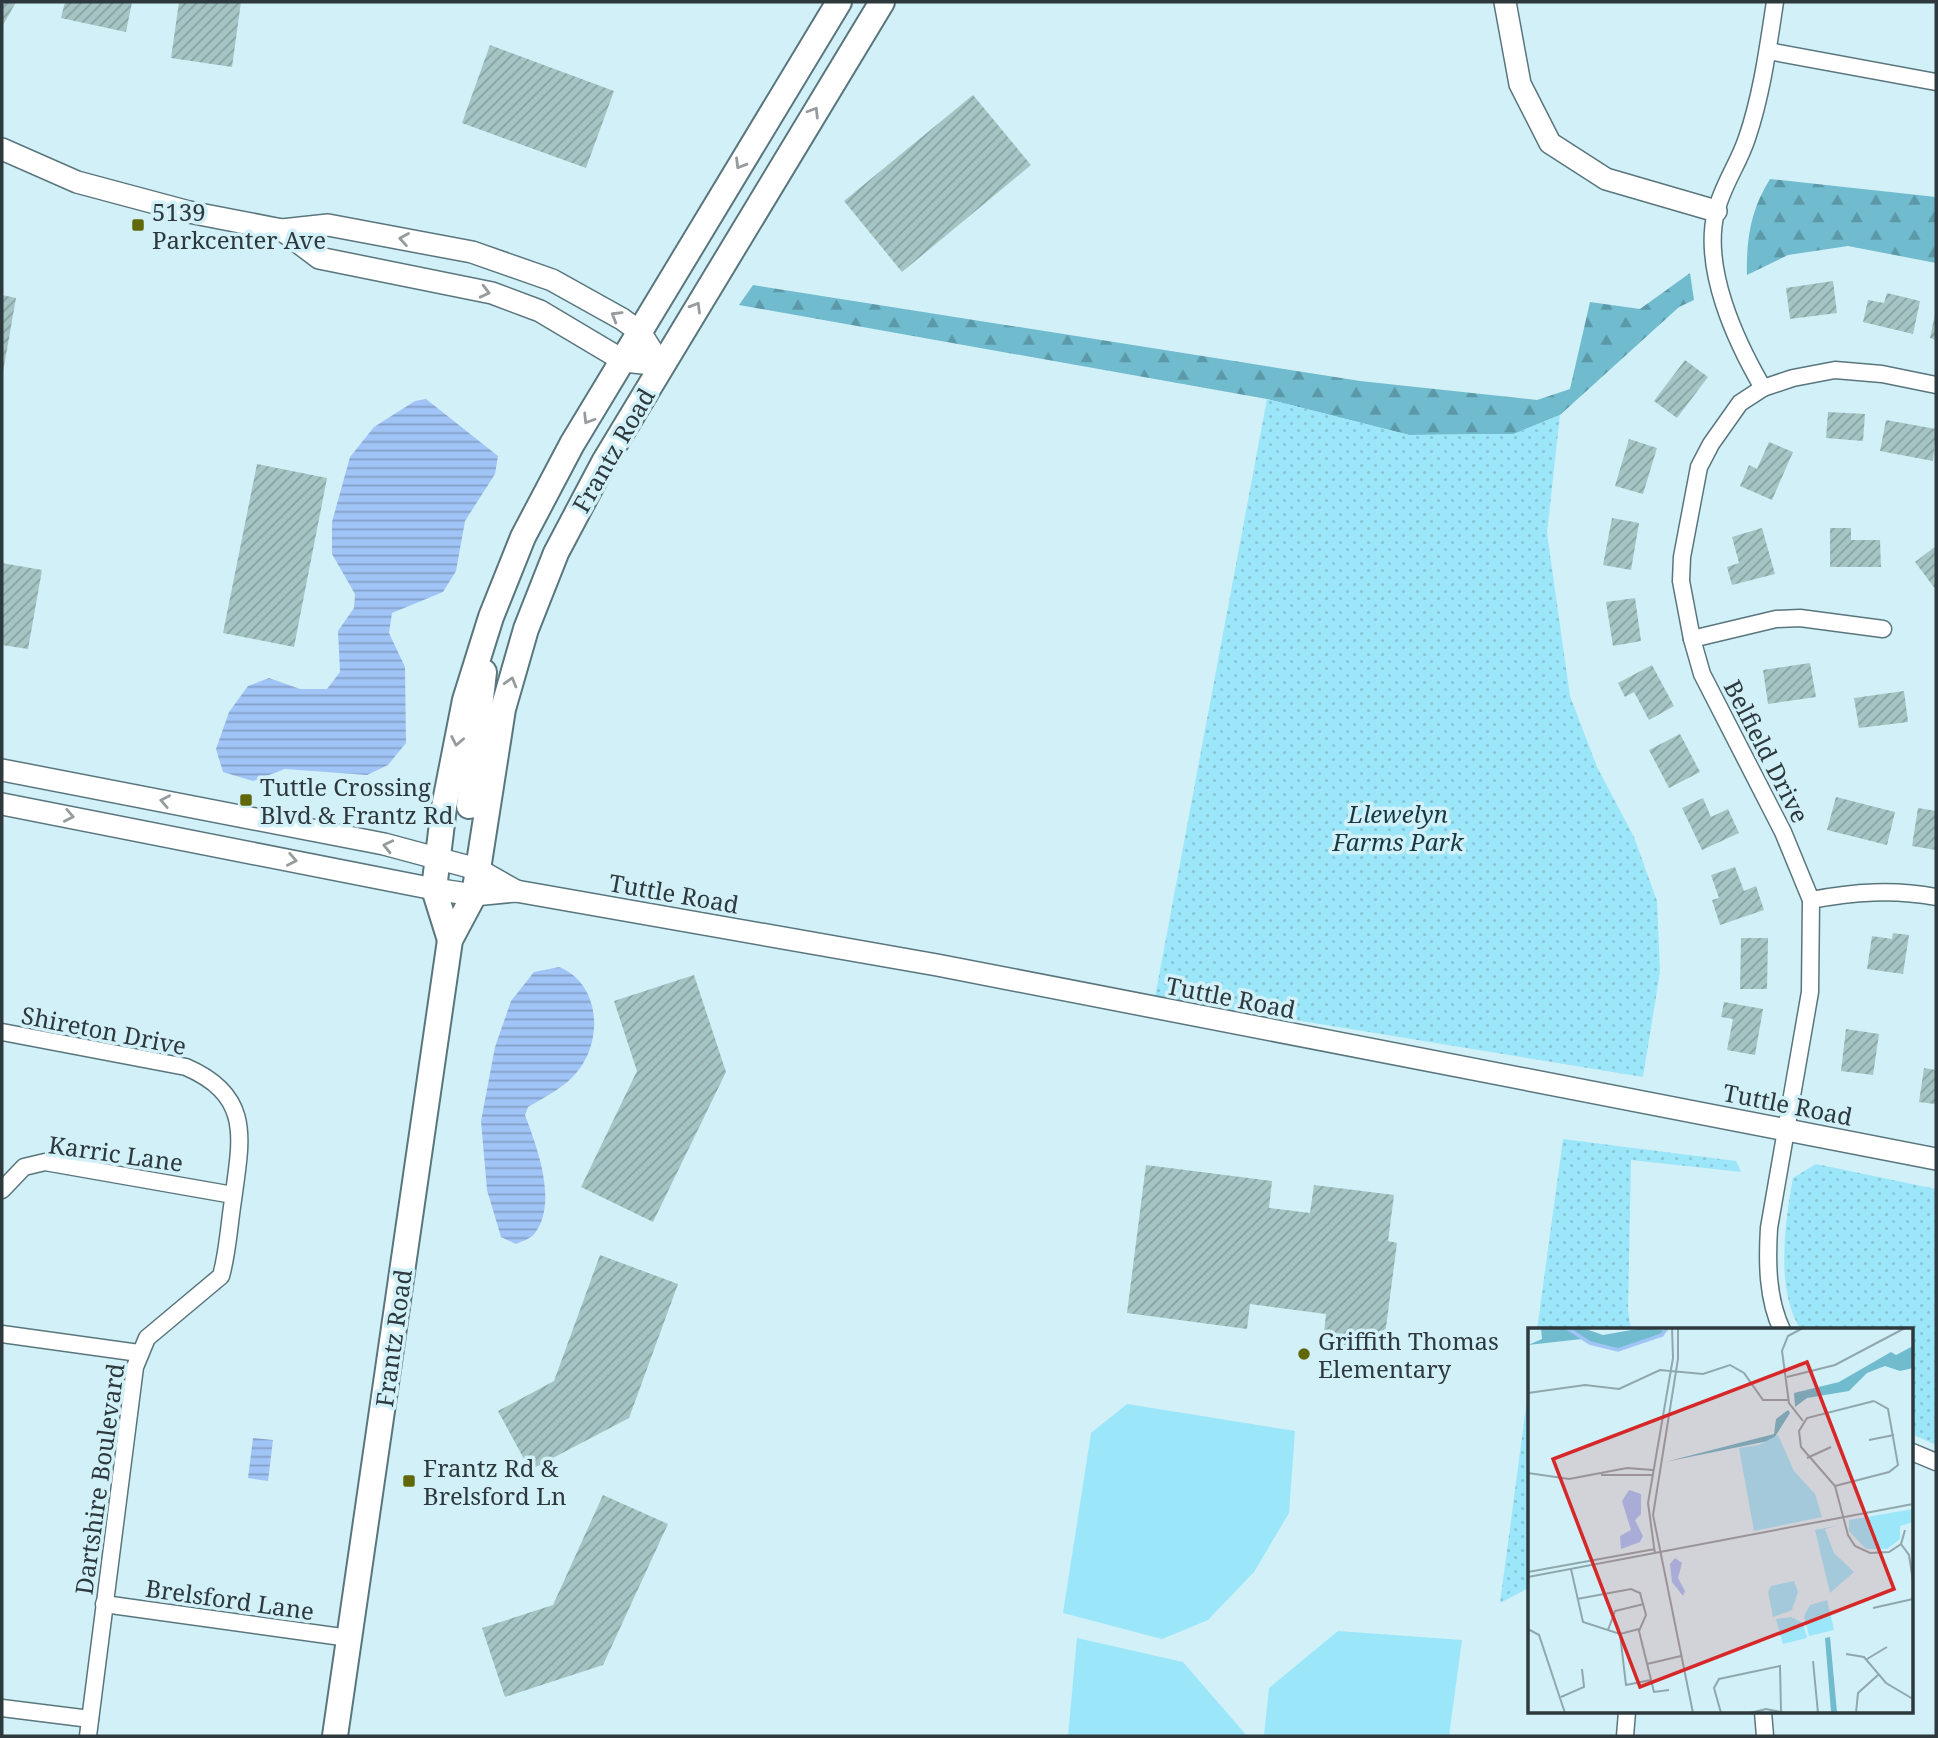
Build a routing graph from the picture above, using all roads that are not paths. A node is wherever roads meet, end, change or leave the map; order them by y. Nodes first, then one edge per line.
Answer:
1 (839, 2) edge
2 (882, 2) edge
3 (1505, 2) edge
4 (1775, 2) edge
5 (1768, 51) junction
6 (1936, 82) edge
7 (2, 149) edge
8 (1716, 211) junction
9 (282, 230) junction
10 (640, 332) junction
11 (624, 361) junction
12 (662, 365) junction
13 (1936, 384) edge
14 (1763, 388) junction
15 (1883, 629) dead end
16 (486, 633) junction
17 (1692, 639) junction
18 (2, 770) edge
19 (2, 804) edge
20 (437, 858) junction
21 (471, 868) junction
22 (433, 889) junction
23 (516, 891) junction
24 (474, 895) junction
25 (1936, 897) edge
26 (1811, 900) junction
27 (450, 940) junction
28 (2, 1032) edge
29 (229, 1099) joint
30 (1785, 1130) junction
31 (1936, 1159) edge
32 (2, 1190) edge
33 (233, 1195) junction
34 (1781, 1328) edge
35 (2, 1334) edge
36 (139, 1353) junction
37 (1913, 1452) edge
38 (1936, 1462) edge
39 (104, 1604) junction
40 (349, 1638) junction
41 (2, 1708) edge
42 (1627, 1714) edge
43 (1763, 1714) edge
44 (90, 1719) junction
45 (88, 1736) edge
46 (335, 1736) edge
47 (1625, 1736) edge
48 (1765, 1736) edge

1 -> 10 main road, Frantz Road
12 -> 2 main road, Frantz Road
3 - 8 main road
4 - 5 street
5 - 6 street
5 - 8 street
7 - 9 main road
8 - 14 street
10 -> 9 main road
9 -> 11 main road
10 - 11 main road, Frantz Road
10 - 12 main road
11 - 12 main road
11 -> 16 main road, Frantz Road
21 -> 12 main road, Frantz Road
13 - 14 street, Belfield Drive
14 - 17 street, Belfield Drive
15 - 17 street
16 -> 20 main road, Frantz Road
16 - 21 main road
17 - 26 street, Belfield Drive
20 -> 18 main road
19 -> 22 main road
20 - 21 main road
20 - 22 main road, Frantz Road
21 - 23 main road
21 - 24 main road
22 - 24 main road
22 - 27 main road, Frantz Road
23 - 24 main road
23 - 30 main road, Tuttle Road
24 - 27 main road, Frantz Road
25 - 26 street
26 - 30 street, Belfield Drive
27 - 40 main road, Frantz Road
28 - 29 street, Shireton Drive
29 - 33 street, Dartshire Boulevard
30 - 31 main road, Tuttle Road
30 - 34 street, Belfield Drive
32 - 33 street, Karric Lane
33 - 36 street, Dartshire Boulevard
35 - 36 street
36 - 39 street, Dartshire Boulevard
37 - 38 street
39 - 40 street, Brelsford Lane
39 - 44 street, Dartshire Boulevard
40 - 46 main road, Frantz Road
41 - 44 street
42 - 47 street
43 - 48 street
44 - 45 street, Dartshire Boulevard

